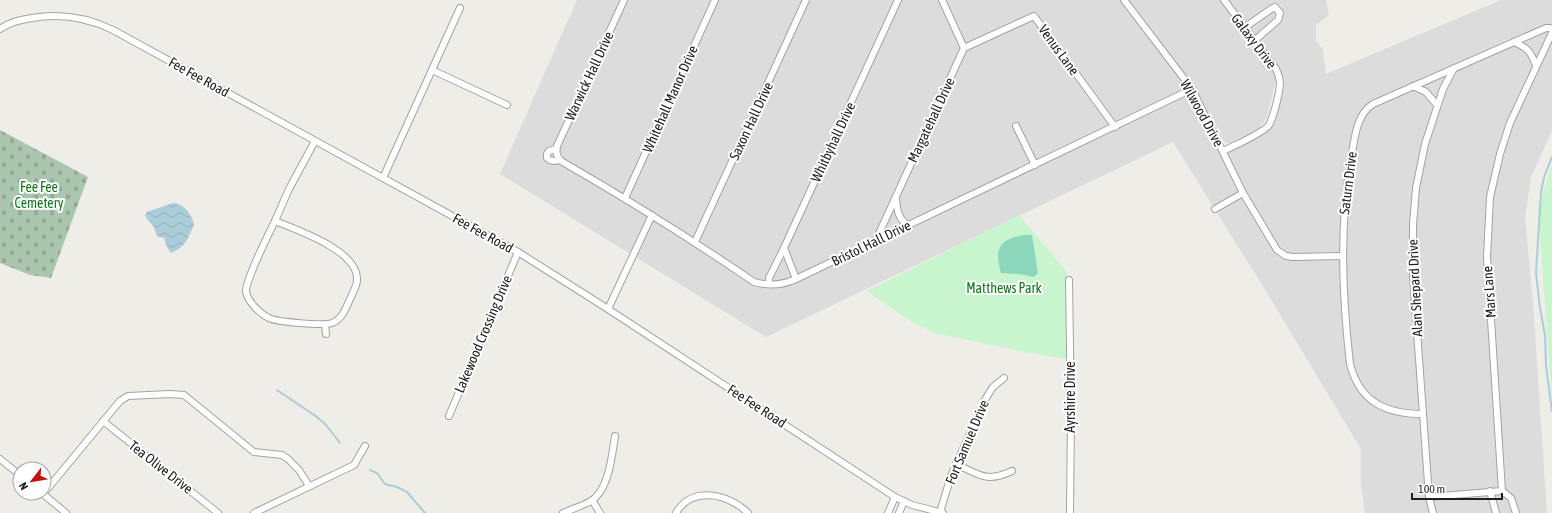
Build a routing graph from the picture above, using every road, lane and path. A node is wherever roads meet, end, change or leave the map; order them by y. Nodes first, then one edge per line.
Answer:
1 (624, 0) edge
2 (715, 0) edge
3 (806, 0) edge
4 (898, 0) edge
5 (942, 0) edge
6 (1124, 0) edge
7 (1224, 0) edge
8 (460, 8) dead end
9 (1244, 28) junction
10 (0, 29) edge
11 (1551, 30) edge
12 (1254, 41) junction
13 (1514, 42) junction
14 (964, 48) junction
15 (1536, 65) junction
16 (1454, 68) junction
17 (432, 70) junction
18 (1413, 86) junction
19 (1192, 89) junction
20 (507, 105) dead end
21 (1437, 105) junction
22 (1016, 126) dead end
23 (1115, 126) junction
24 (315, 141) junction
25 (556, 151) junction
26 (1224, 151) junction
27 (560, 160) junction
28 (1035, 165) junction
29 (383, 178) junction
30 (1243, 193) junction
31 (895, 197) junction
32 (625, 198) junction
33 (1215, 209) dead end
34 (652, 215) junction
35 (275, 221) junction
36 (908, 226) junction
37 (876, 240) junction
38 (695, 242) junction
39 (784, 248) junction
40 (518, 252) junction
41 (1343, 256) junction
42 (796, 279) junction
43 (1070, 280) dead end
44 (769, 284) junction
45 (608, 309) junction
46 (325, 325) junction
47 (326, 334) dead end
48 (1004, 378) dead end
49 (1423, 414) junction
50 (449, 416) dead end
51 (103, 421) junction
52 (615, 436) dead end
53 (365, 446) dead end
54 (0, 459) edge
55 (956, 464) junction
56 (12, 469) edge
57 (1012, 472) dead end
58 (52, 482) edge
59 (309, 486) junction
60 (1490, 491) junction
61 (1502, 491) junction
62 (895, 497) junction
63 (1429, 497) junction
64 (592, 500) junction
65 (52, 501) edge
66 (904, 501) junction
67 (678, 510) edge
68 (66, 513) edge
69 (218, 513) edge
70 (254, 513) edge
71 (563, 513) edge
72 (600, 513) edge
73 (748, 513) edge
74 (888, 513) edge
75 (899, 513) edge
76 (942, 513) edge
77 (1070, 513) edge
78 (1433, 513) edge
79 (1496, 513) edge
80 (1516, 513) edge

1 - 25 street, Warwick Hall Drive
2 - 32 street, Whitehall Manor Drive
3 - 38 street, Saxon Hall Drive
4 - 39 street, Whitbyhall Drive
5 - 14 street
6 - 19 street, Wilwood Drive
7 - 9 street, Galaxy Drive
8 - 17 street
9 - 12 street, Galaxy Drive
9 - 12 street
10 - 24 street, Fee Fee Road
11 - 13 street, Saturn Drive
11 - 15 street, Mars Lane
12 - 26 street, Galaxy Drive
13 - 15 street
13 - 16 street, Saturn Drive
14 - 23 street, Venus Lane
14 - 31 street, Margatehall Drive
15 - 61 street, Mars Lane
16 - 18 street, Saturn Drive
16 - 21 street, Alan Shepard Drive
17 - 20 street
17 - 29 street
18 - 21 street
18 - 41 street, Saturn Drive
19 - 23 street, Bristol Hall Drive
19 - 26 street, Wilwood Drive
21 - 49 street, Alan Shepard Drive
22 - 28 street
23 - 28 street, Bristol Hall Drive
24 - 29 street, Fee Fee Road
24 - 35 street
25 - 27 street, Bristol Hall Drive
25 - 27 street, Bristol Hall Drive
26 - 30 street, Wilwood Drive
27 - 32 street, Bristol Hall Drive
28 - 36 street, Bristol Hall Drive
29 - 40 street, Fee Fee Road
30 - 33 street
30 - 41 street, Wilwood Drive
31 - 36 street
31 - 37 street, Margatehall Drive
32 - 34 street, Bristol Hall Drive
34 - 38 street, Bristol Hall Drive
34 - 45 street
35 - 46 street
35 - 46 street
36 - 37 street, Bristol Hall Drive
37 - 42 street, Bristol Hall Drive
38 - 44 street, Bristol Hall Drive
39 - 42 street
39 - 44 street, Whitbyhall Drive
40 - 45 street, Fee Fee Road
40 - 50 street, Lakewood Crossing Drive
41 - 49 street, Saturn Drive
42 - 44 street, Bristol Hall Drive
43 - 77 street, Ayrshire Drive
45 - 62 street, Fee Fee Road
46 - 47 street
48 - 55 street, Fort Samuel Drive
49 - 63 street, Alan Shepard Drive
51 - 58 street
51 - 59 street
51 - 69 street, Tea Olive Drive
52 - 64 street
53 - 59 street
54 - 56 street
55 - 57 street
55 - 76 street, Fort Samuel Drive
59 - 70 street
60 - 61 street
60 - 63 street
60 - 79 street
61 - 80 street
62 - 66 street, Fee Fee Road
62 - 74 street
63 - 78 street, Alan Shepard Drive
64 - 71 street
64 - 72 street
65 - 68 street
66 - 75 street
66 - 76 street, Fee Fee Road
67 - 73 street

